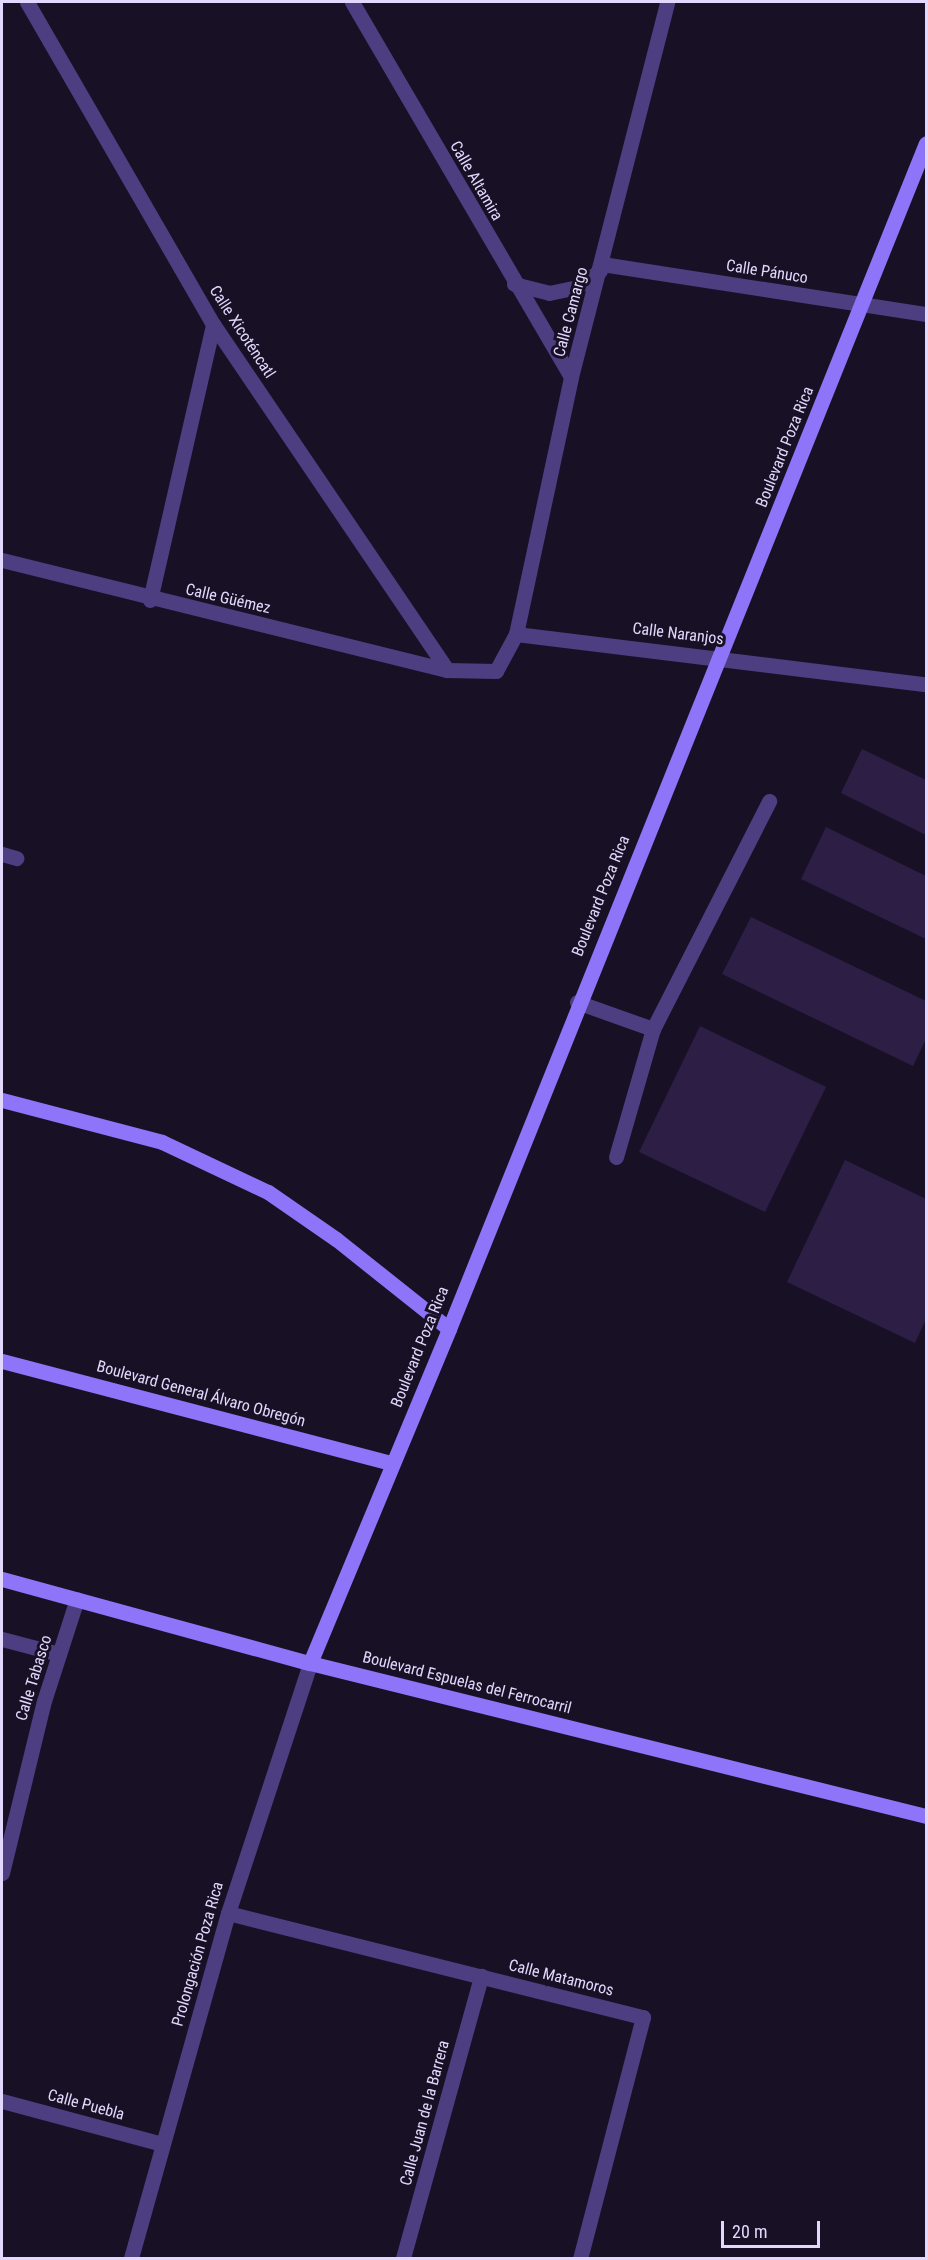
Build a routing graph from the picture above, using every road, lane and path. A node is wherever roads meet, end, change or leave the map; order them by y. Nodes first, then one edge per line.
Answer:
1 (27, 2) edge
2 (352, 2) edge
3 (667, 2) edge
4 (927, 143) edge
5 (601, 268) junction
6 (514, 284) junction
7 (862, 305) junction
8 (927, 314) edge
9 (213, 324) junction
10 (572, 377) junction
11 (2, 560) edge
12 (150, 600) junction
13 (516, 634) junction
14 (718, 657) junction
15 (447, 670) junction
16 (927, 684) edge
17 (769, 801) dead end
18 (577, 1002) junction
19 (653, 1029) junction
20 (2, 1100) edge
21 (616, 1157) dead end
22 (449, 1329) junction
23 (2, 1361) edge
24 (392, 1462) junction
25 (2, 1579) edge
26 (77, 1599) junction
27 (2, 1639) edge
28 (59, 1654) junction
29 (310, 1663) junction
30 (927, 1816) edge
31 (2, 1873) edge
32 (228, 1913) junction
33 (481, 1976) junction
34 (2, 2101) edge
35 (162, 2144) junction
36 (131, 2259) edge
37 (403, 2259) edge
38 (580, 2259) edge

1 - 9 street, Calle Xicoténcatl
2 - 6 street, Calle Altamira
3 - 5 street, Calle Camargo
4 - 7 main road, Boulevard Poza Rica
5 - 6 street
5 - 7 street, Calle Pánuco
5 - 10 street, Calle Camargo
6 - 10 street, Calle Altamira
7 - 8 street, Calle Pánuco
7 - 14 main road, Boulevard Poza Rica
9 - 12 street
9 - 15 street, Calle Xicoténcatl
10 - 13 street, Calle Camargo
11 - 12 street, Calle Güémez
12 - 15 street, Calle Güémez
13 - 14 street, Calle Naranjos
13 - 15 street
14 - 16 street, Calle Naranjos
14 - 18 main road, Boulevard Poza Rica
17 - 19 street
18 - 19 street
18 - 22 main road, Boulevard Poza Rica
19 - 21 street
20 - 22 main road
22 - 24 main road, Boulevard Poza Rica
23 - 24 main road, Boulevard General Álvaro Obregón
24 - 29 main road, Boulevard Poza Rica
25 - 26 main road, Boulevard Espuelas del Ferrocarril
26 - 28 street, Calle Tabasco
26 - 29 main road, Boulevard Espuelas del Ferrocarril
27 - 28 street
28 - 31 street, Calle Tabasco
29 - 30 main road, Boulevard Espuelas del Ferrocarril
29 - 32 street, Prolongación Poza Rica
32 - 33 street, Calle Matamoros
32 - 35 street, Prolongación Poza Rica
33 - 37 street, Calle Juan de la Barrera
33 - 38 street, Calle Matamoros
34 - 35 street, Calle Puebla
35 - 36 street, Prolongación Poza Rica

